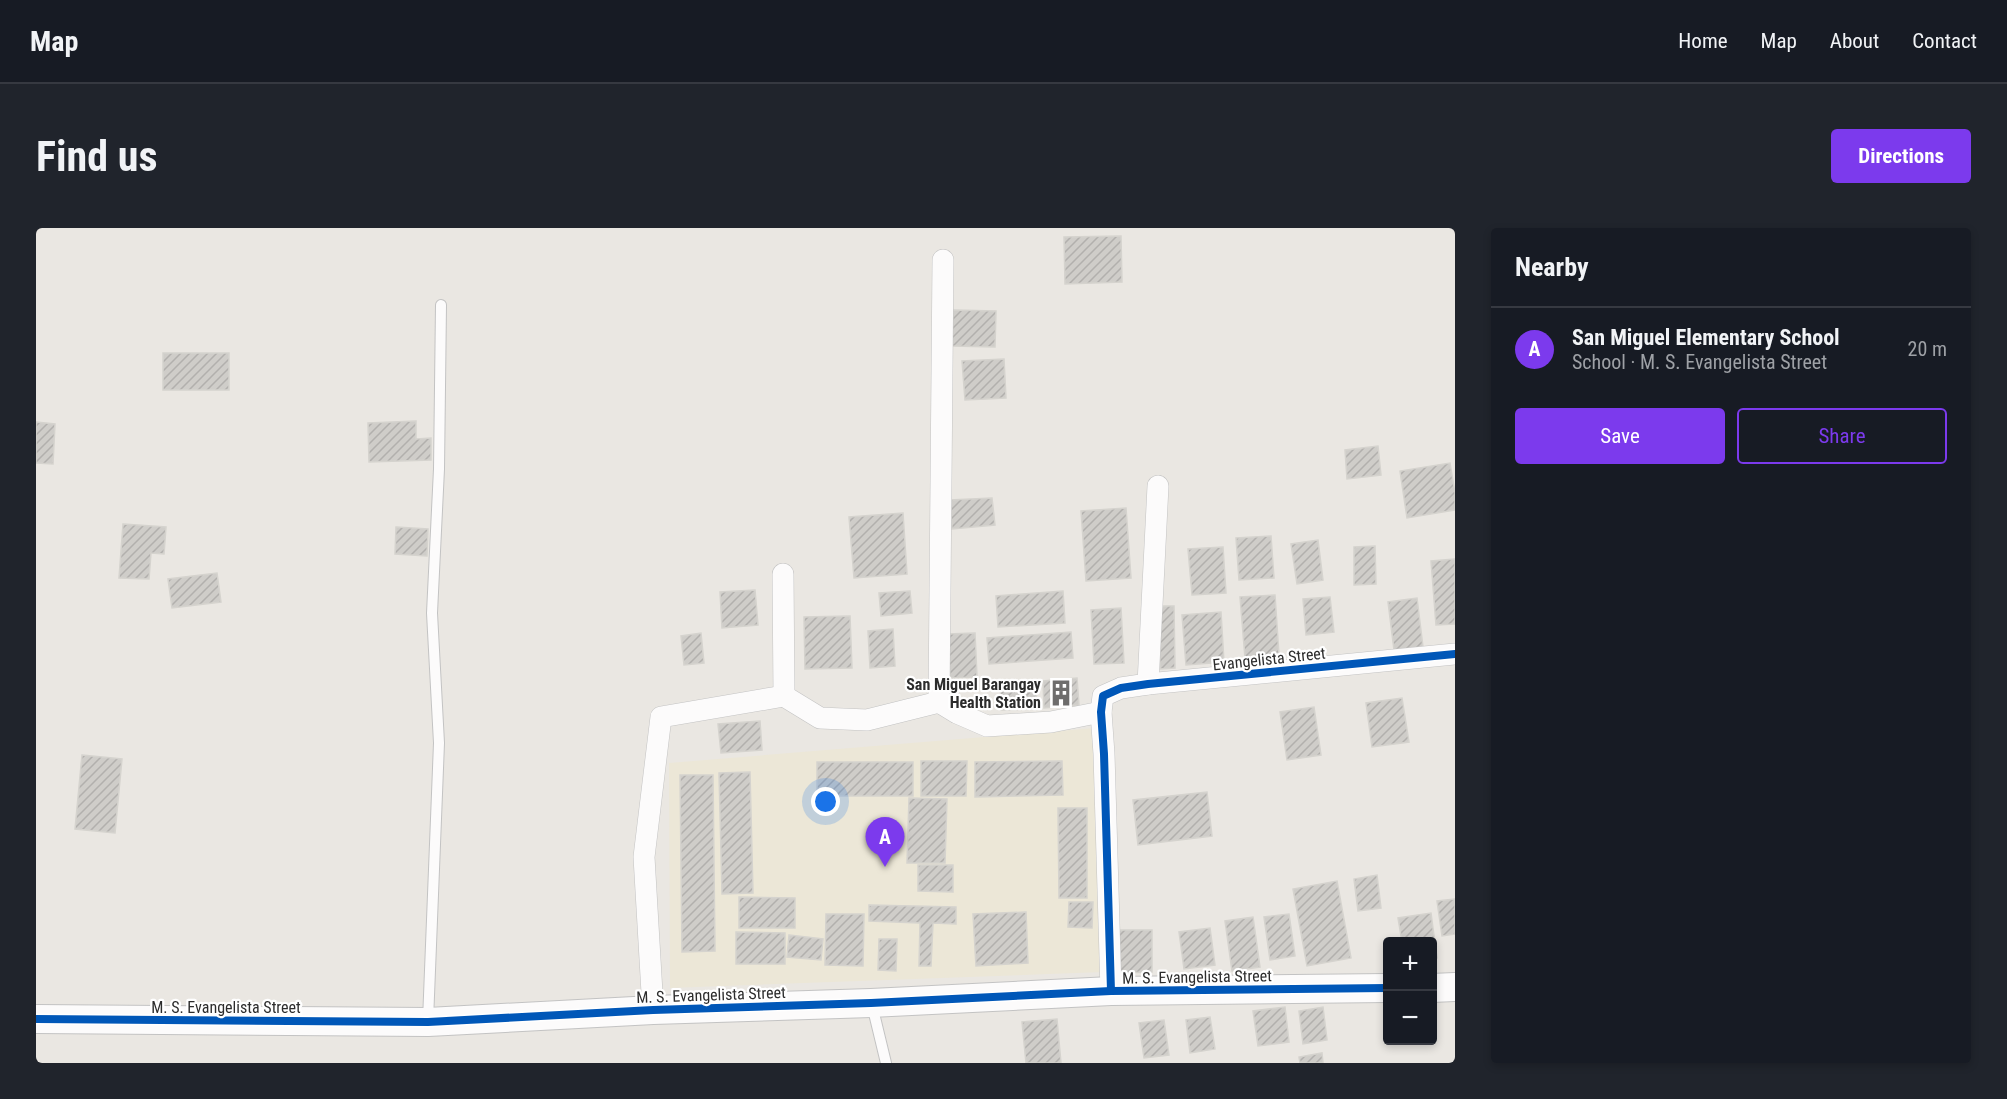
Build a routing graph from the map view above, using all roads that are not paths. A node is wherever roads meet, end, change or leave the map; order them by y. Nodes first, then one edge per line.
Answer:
1 (943, 260) dead end
2 (441, 305) dead end
3 (1158, 486) dead end
4 (783, 574) dead end
5 (1455, 654) edge
6 (1148, 684) junction
7 (784, 696) junction
8 (939, 702) junction
9 (1101, 712) junction
10 (1455, 987) edge
11 (1383, 988) edge
12 (1437, 988) edge
13 (1111, 991) junction
14 (871, 1003) junction
15 (653, 1010) junction
16 (36, 1019) edge
17 (428, 1022) junction
18 (886, 1063) edge

1 - 8 street
2 - 17 lane
3 - 6 street
4 - 7 street
5 - 6 street, Evangelista Street
6 - 9 street, Evangelista Street
7 - 8 street
7 - 15 street
8 - 9 street
9 - 13 street
10 - 12 street
11 - 13 street, M. S. Evangelista Street
13 - 14 street, M. S. Evangelista Street
14 - 15 street, M. S. Evangelista Street
14 - 18 lane
15 - 17 street, M. S. Evangelista Street
16 - 17 street, M. S. Evangelista Street

